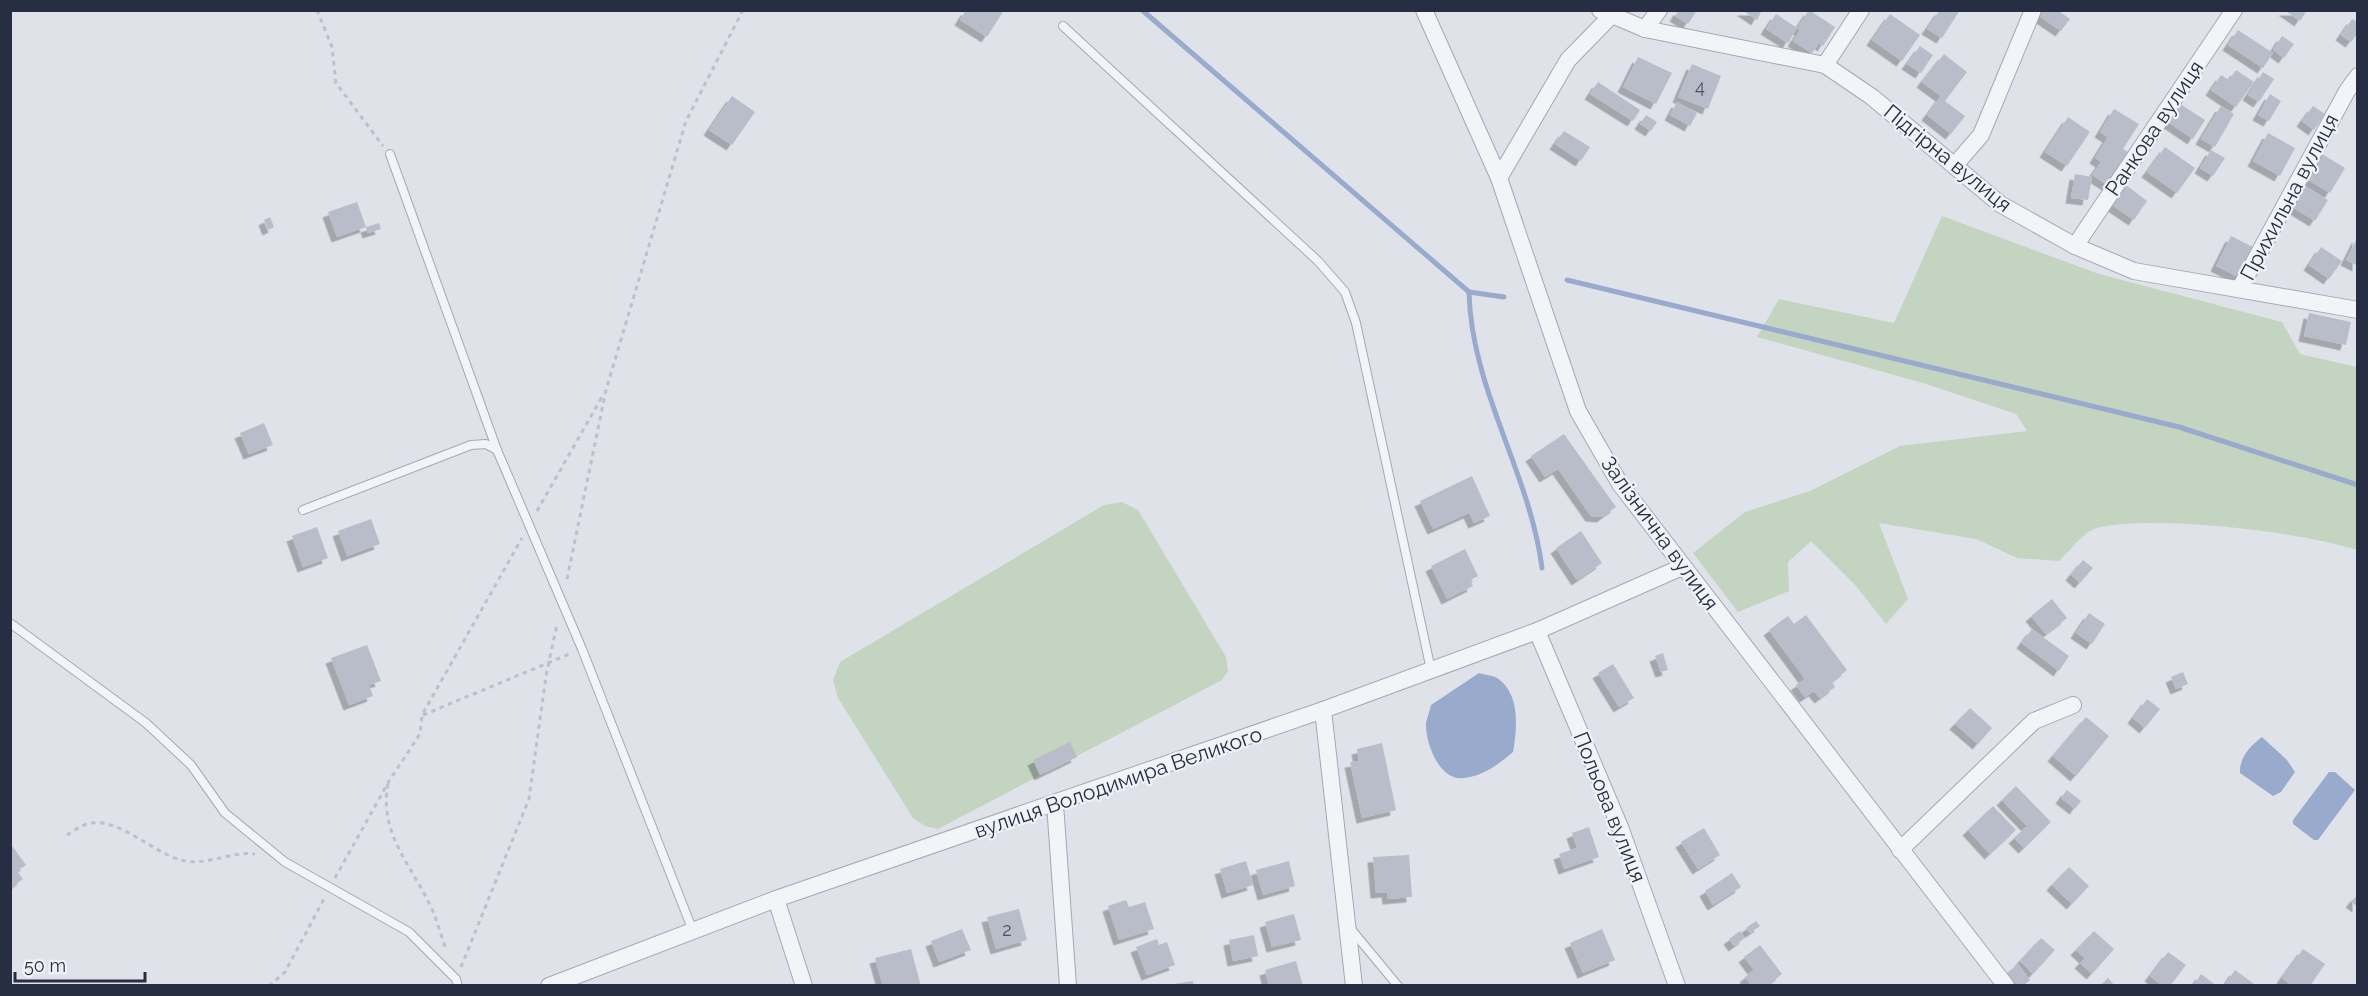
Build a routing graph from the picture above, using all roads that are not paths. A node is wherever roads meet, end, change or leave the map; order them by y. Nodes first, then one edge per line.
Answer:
1 (1424, 10) edge
2 (1659, 10) edge
3 (1861, 10) edge
4 (2032, 10) edge
5 (2234, 10) edge
6 (1605, 14) edge
7 (1063, 26) dead end
8 (1645, 28) junction
9 (1825, 65) junction
10 (2358, 75) edge
11 (390, 154) road end
12 (1955, 165) junction
13 (1499, 178) junction
14 (2075, 246) junction
15 (2241, 288) junction
16 (2358, 310) edge
17 (497, 450) junction
18 (303, 510) dead end
19 (1682, 567) junction
20 (10, 623) edge
21 (1537, 631) junction
22 (1431, 670) junction
23 (2073, 705) dead end
24 (1323, 710) junction
25 (1055, 804) junction
26 (1900, 850) junction
27 (776, 899) junction
28 (1347, 924) junction
29 (693, 931) junction
30 (457, 982) edge
31 (549, 986) edge
32 (804, 986) edge
33 (1068, 986) edge
34 (1354, 986) edge
35 (1398, 986) edge
36 (1677, 986) edge
37 (2006, 986) edge

1 - 13 street, Залізнична вулиця
2 - 8 street
3 - 9 street
4 - 12 street
5 - 14 street, Ранкова вулиця
6 - 8 street, Підгірна вулиця
6 - 13 street, Підгірна вулиця
7 - 22 lane
8 - 9 street, Підгірна вулиця
9 - 12 street, Підгірна вулиця
10 - 15 street, Прихильна вулиця
11 - 17 lane
12 - 14 street, Підгірна вулиця
13 - 19 street, Залізнична вулиця
14 - 15 street, Підгірна вулиця
15 - 16 street, Підгірна вулиця
17 - 18 lane
17 - 29 lane
19 - 21 street, вулиця Володимира Великого
19 - 26 street, Залізнична вулиця
20 - 30 lane
21 - 22 street, вулиця Володимира Великого
21 - 36 street, Польова вулиця
22 - 24 street, вулиця Володимира Великого
23 - 26 street
24 - 25 street, вулиця Володимира Великого
24 - 28 street
25 - 27 street, вулиця Володимира Великого
25 - 33 street
26 - 37 street, Залізнична вулиця
27 - 29 street, вулиця Володимира Великого
27 - 32 street
28 - 34 street
28 - 35 lane
29 - 31 street, вулиця Володимира Великого

